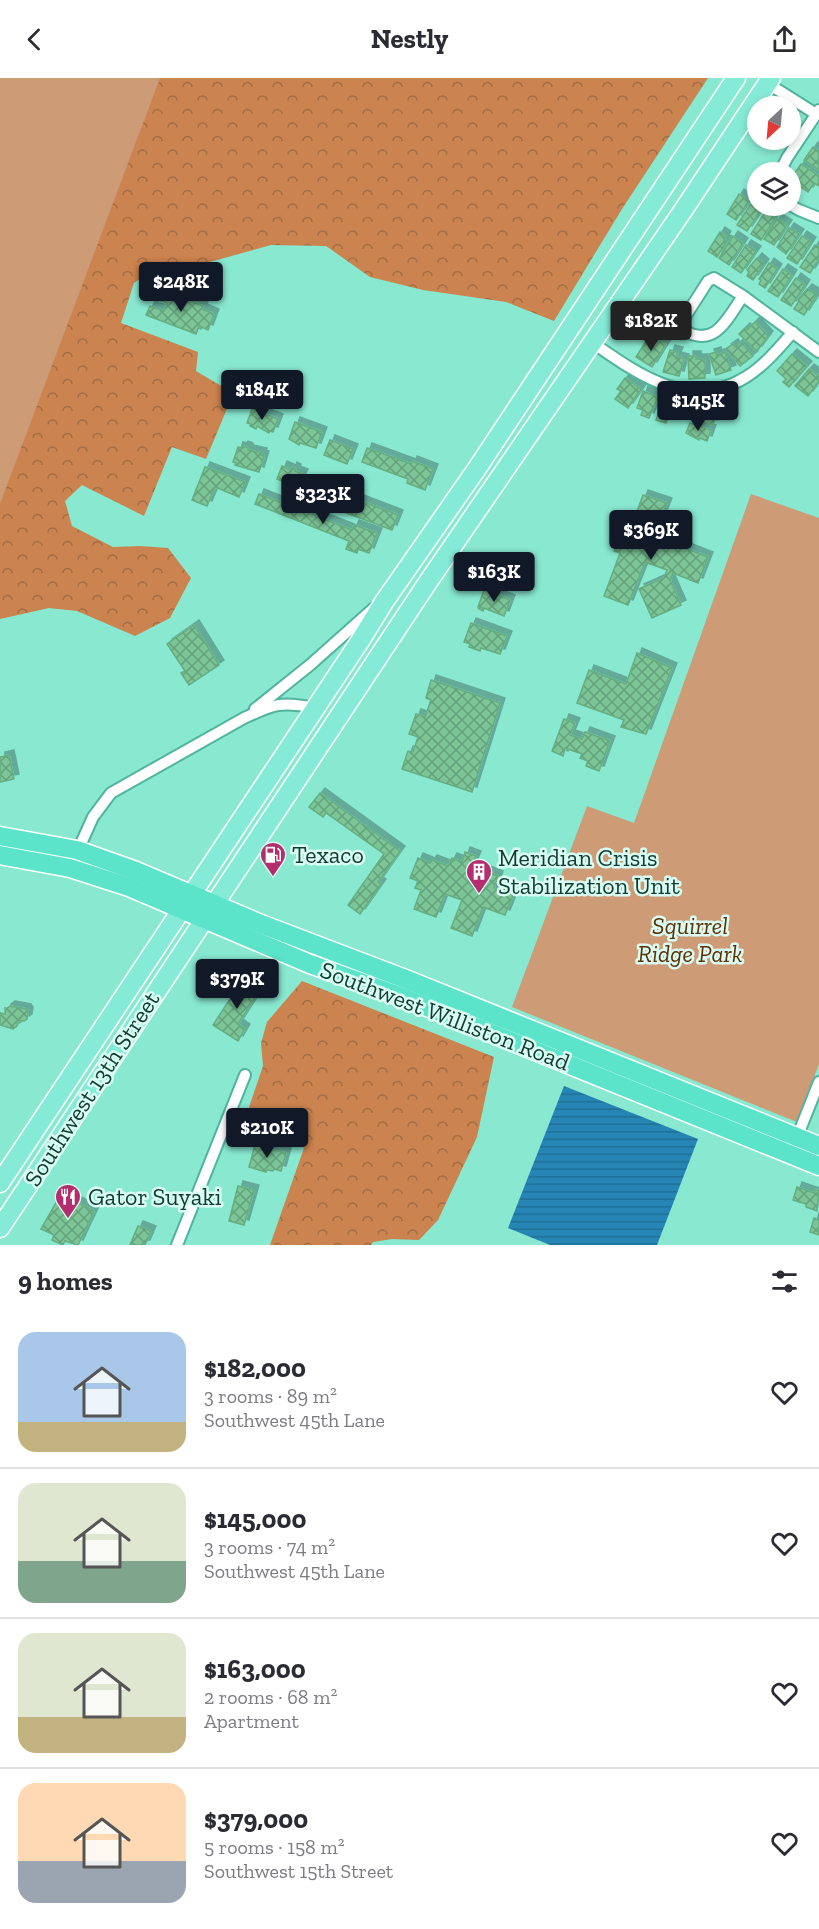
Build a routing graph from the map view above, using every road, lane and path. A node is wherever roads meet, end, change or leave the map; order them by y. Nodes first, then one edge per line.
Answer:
1 (735, 78) edge
2 (769, 80) edge
3 (817, 112) edge
4 (785, 162) edge
5 (801, 211) edge
6 (819, 218) edge
7 (743, 296) junction
8 (570, 328) junction
9 (793, 332) junction
10 (593, 343) junction
11 (819, 351) edge
12 (476, 470) junction
13 (495, 484) junction
14 (384, 602) junction
15 (360, 641) junction
16 (380, 655) junction
17 (362, 681) junction
18 (315, 708) junction
19 (244, 718) junction
20 (0, 836) edge
21 (77, 850) junction
22 (0, 855) edge
23 (70, 868) junction
24 (191, 894) junction
25 (214, 904) junction
26 (181, 910) junction
27 (204, 920) junction
28 (513, 1032) junction
29 (245, 1075) dead end
30 (819, 1082) edge
31 (797, 1137) junction
32 (819, 1146) edge
33 (20, 1154) junction
34 (790, 1155) junction
35 (819, 1166) edge
36 (37, 1173) junction
37 (0, 1183) edge
38 (0, 1228) edge
39 (177, 1245) edge

1 - 8 main road, Southwest 13th Street
2 - 3 street
2 - 10 main road, Southwest 13th Street
3 - 4 street
5 - 6 street
7 - 7 street
7 - 9 street
8 - 10 main road
8 - 12 main road, Southwest 13th Street
9 - 10 street
9 - 11 street
10 - 13 main road, Southwest 13th Street
12 - 13 main road
12 - 14 main road, Southwest 13th Street
13 - 16 main road, Southwest 13th Street
14 - 15 main road, Southwest 13th Street
14 - 19 street
15 - 16 main road
15 - 18 main road, Southwest 13th Street
16 - 17 main road, Southwest 13th Street
17 - 18 main road
17 - 25 main road, Southwest 13th Street
18 - 19 street
18 - 24 main road, Southwest 13th Street
19 - 21 street
20 - 21 highway, Southwest Williston Road
21 - 23 street
21 - 24 highway, Southwest Williston Road
22 - 23 highway, Southwest Williston Road
23 - 26 highway, Southwest Williston Road
24 - 25 highway, Southwest Williston Road
24 - 26 main road, Southwest 13th Street
25 - 27 main road, Southwest 13th Street
25 - 28 highway, Southwest Williston Road
26 - 27 highway, Southwest Williston Road
26 - 33 main road, Southwest 13th Street
27 - 28 highway, Southwest Williston Road
27 - 36 main road, Southwest 13th Street
28 - 31 highway, Southwest Williston Road
28 - 34 highway, Southwest Williston Road
29 - 39 street
30 - 31 street
31 - 32 highway, Southwest Williston Road
31 - 34 street
33 - 36 main road
33 - 37 main road, Southwest 13th Street
34 - 35 highway, Southwest Williston Road
36 - 38 main road, Southwest 13th Street

